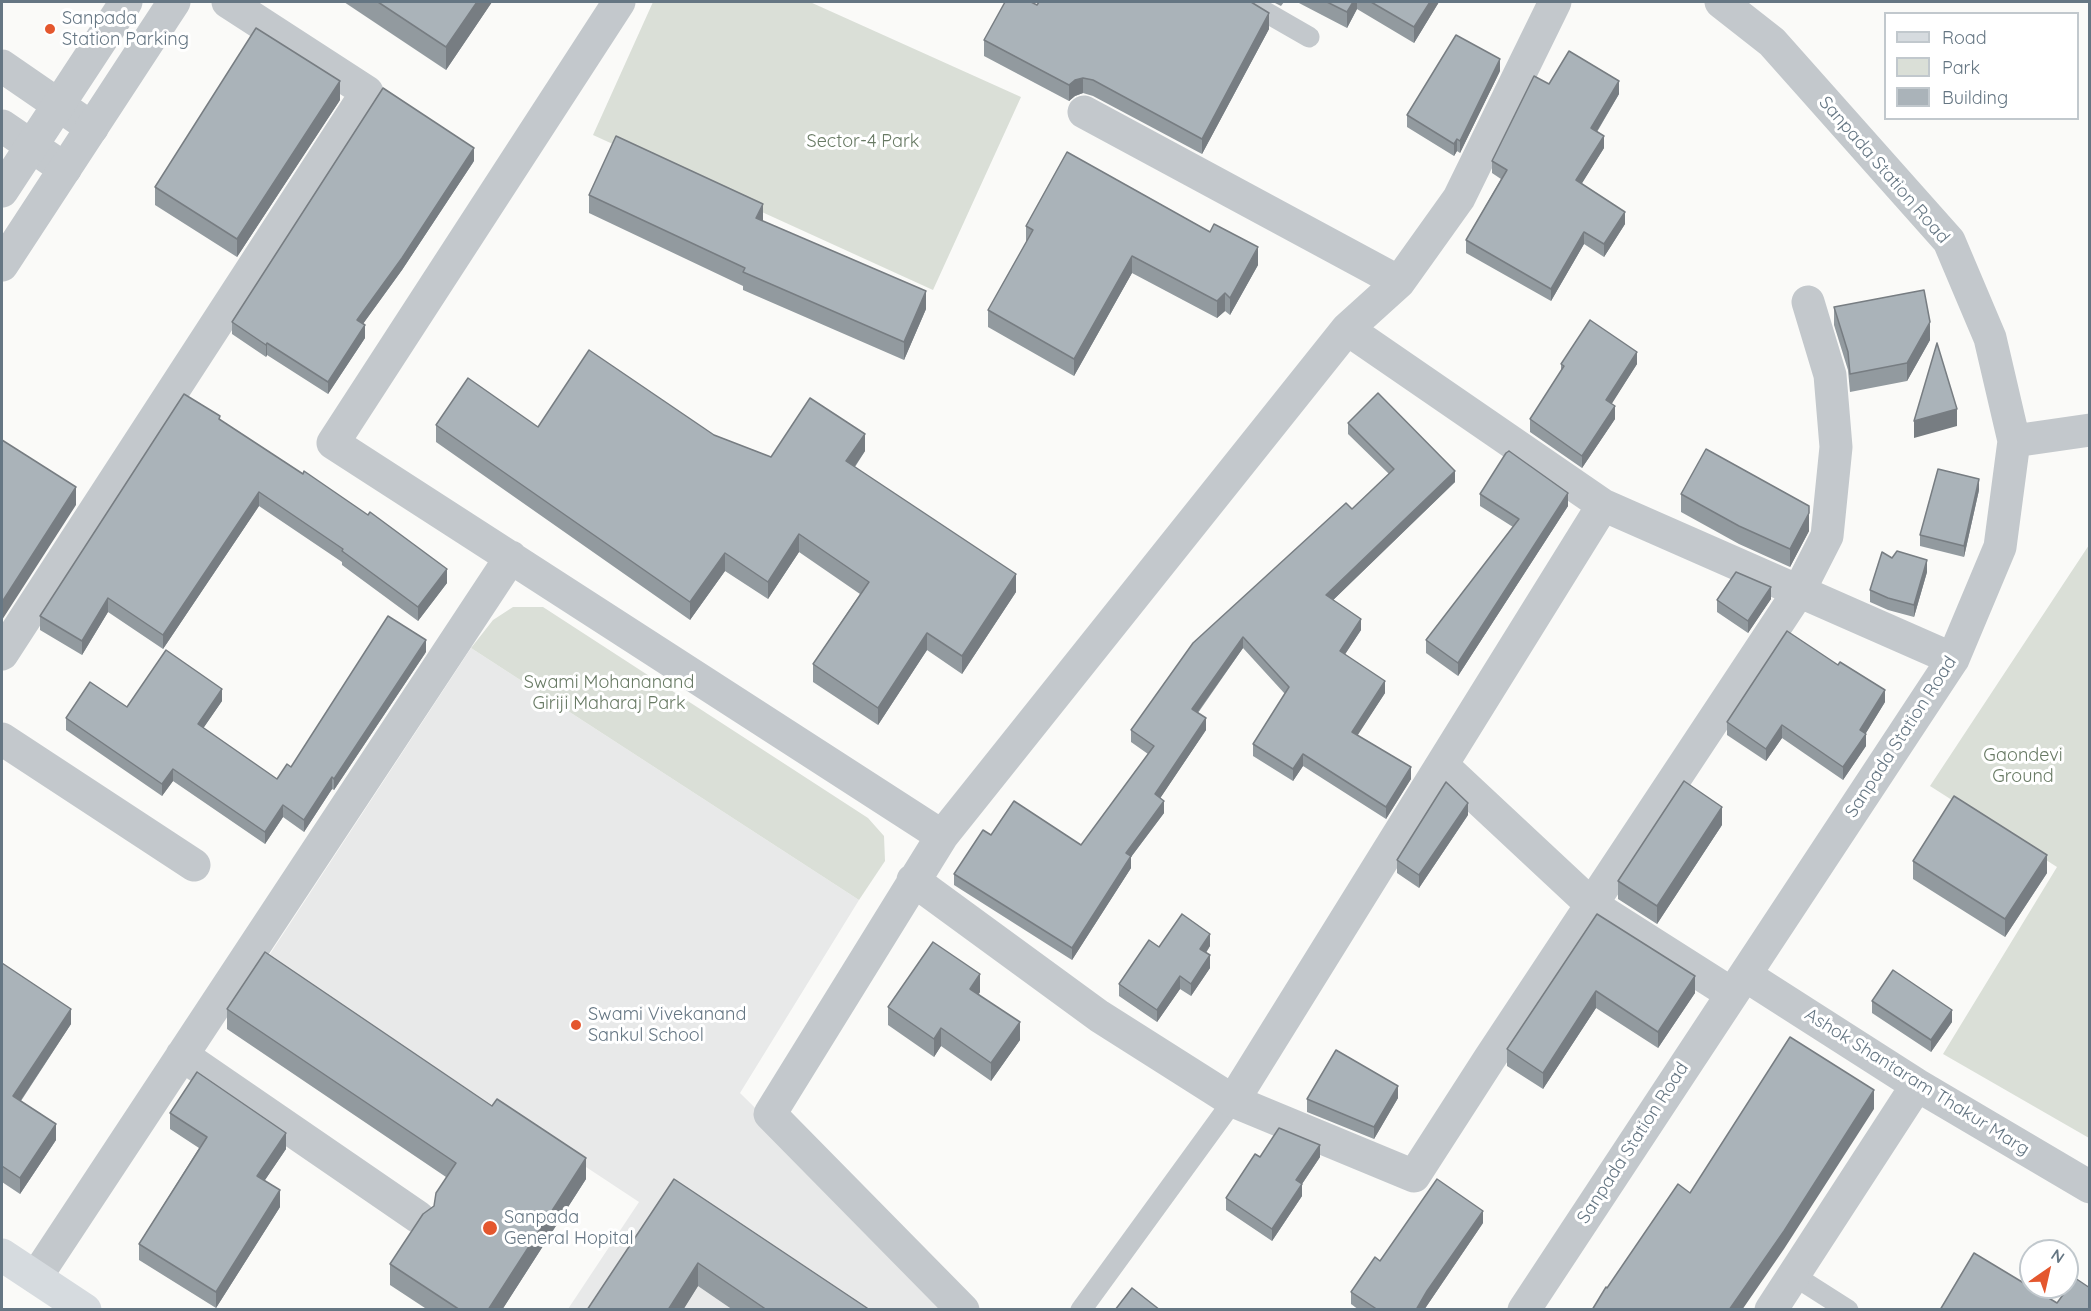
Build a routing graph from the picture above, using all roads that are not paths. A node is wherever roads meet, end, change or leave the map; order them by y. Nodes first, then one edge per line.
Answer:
1 (126, 2) edge
2 (174, 2) edge
3 (228, 2) edge
4 (619, 2) edge
5 (1248, 2) edge
6 (1555, 2) edge
7 (1721, 2) edge
8 (1309, 37) dead end
9 (2, 66) edge
10 (58, 104) junction
11 (1084, 112) dead end
12 (2, 126) edge
13 (92, 128) junction
14 (31, 146) junction
15 (64, 169) junction
16 (2, 191) edge
17 (2, 265) edge
18 (1399, 282) junction
19 (1808, 302) dead end
20 (1347, 329) junction
21 (2090, 430) edge
22 (2014, 441) junction
23 (1603, 506) junction
24 (511, 557) junction
25 (1799, 591) junction
26 (2, 654) edge
27 (1953, 659) junction
28 (2, 739) edge
29 (1442, 765) junction
30 (942, 836) junction
31 (194, 865) dead end
32 (913, 880) junction
33 (1592, 905) junction
34 (1738, 985) junction
35 (182, 1055) junction
36 (1917, 1084) junction
37 (1233, 1101) junction
38 (2090, 1187) edge
39 (418, 1217) edge
40 (2, 1255) edge
41 (1793, 1275) junction
42 (36, 1277) junction
43 (85, 1310) edge
44 (963, 1310) edge
45 (1081, 1310) edge
46 (1524, 1310) edge
47 (1771, 1310) edge
48 (1848, 1310) edge

1 - 10 street
2 - 13 street
3 - 26 street
4 - 24 street
5 - 8 lane
6 - 18 street
7 - 22 street, Sanpada Station Road
9 - 10 street
10 - 13 street
10 - 14 street
11 - 18 street
12 - 14 street
13 - 15 street
14 - 15 street
14 - 16 street
15 - 17 street
18 - 20 street
19 - 25 street
20 - 23 street
20 - 30 street
21 - 22 street
22 - 27 street, Sanpada Station Road
23 - 25 street
23 - 29 street
24 - 30 street
24 - 35 street
25 - 27 street
25 - 33 street
27 - 34 street, Sanpada Station Road
28 - 31 street
29 - 33 street, Ashok Shantaram Thakur Marg
29 - 37 street
30 - 32 street
32 - 37 street
32 - 44 street
33 - 34 street, Ashok Shantaram Thakur Marg
33 - 37 street
34 - 36 street, Ashok Shantaram Thakur Marg
34 - 46 street, Sanpada Station Road
35 - 39 street
35 - 42 street
36 - 38 street, Ashok Shantaram Thakur Marg
36 - 41 street
37 - 45 lane
40 - 42 main road
41 - 47 street
41 - 48 lane
42 - 43 main road

